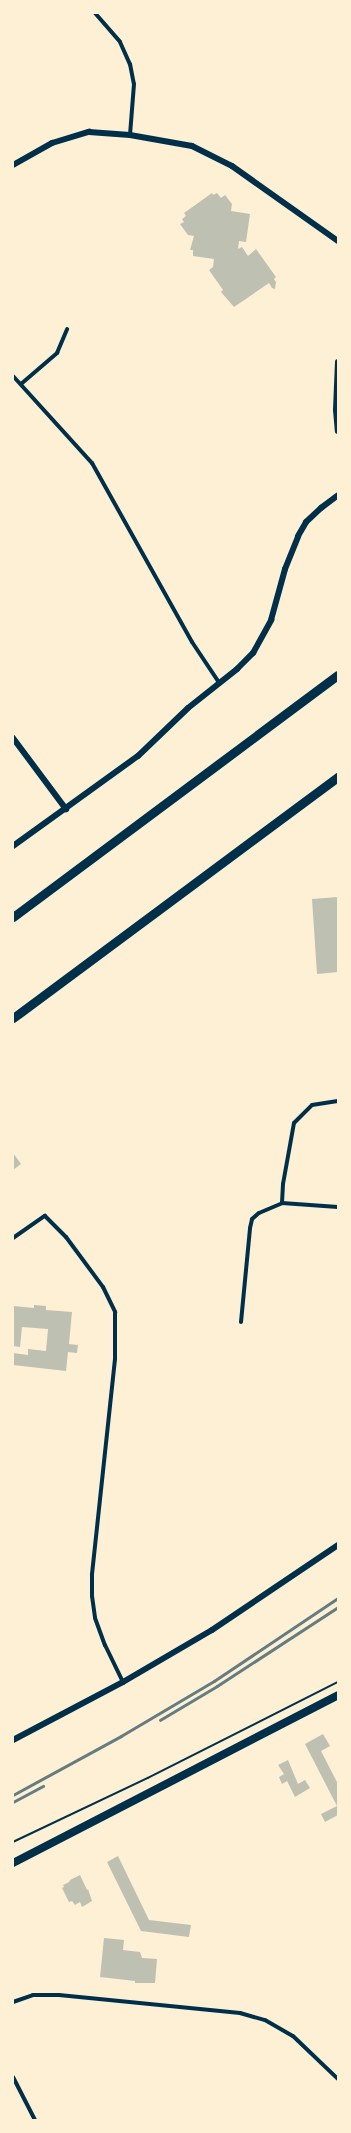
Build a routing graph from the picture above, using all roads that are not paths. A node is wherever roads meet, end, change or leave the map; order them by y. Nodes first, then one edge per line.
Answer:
1 (95, 13) edge
2 (130, 135) junction
3 (13, 165) edge
4 (338, 241) edge
5 (67, 329) dead end
6 (338, 362) edge
7 (13, 376) edge
8 (21, 384) junction
9 (338, 431) edge
10 (338, 495) edge
11 (338, 675) edge
12 (220, 684) junction
13 (13, 738) edge
14 (338, 777) edge
15 (66, 809) junction
16 (13, 846) edge
17 (13, 917) edge
18 (13, 1018) edge
19 (338, 1101) edge
20 (282, 1203) junction
21 (338, 1207) edge
22 (13, 1238) edge
23 (241, 1322) dead end
24 (338, 1545) edge
25 (123, 1682) junction
26 (338, 1695) edge
27 (13, 1740) edge
28 (13, 1863) edge
29 (13, 2002) edge
30 (13, 2077) edge
31 (338, 2079) edge
32 (35, 2120) edge

1 - 2 street
2 - 3 street
2 - 4 street
5 - 8 street
6 - 9 street
7 - 8 street
8 - 12 street
10 - 12 street
11 - 17 highway
12 - 15 street
13 - 15 street
14 - 18 highway
15 - 16 street
19 - 20 street
20 - 21 street
20 - 23 street
22 - 25 street
24 - 25 street
25 - 27 street
26 - 28 main road
29 - 31 street
30 - 32 street

